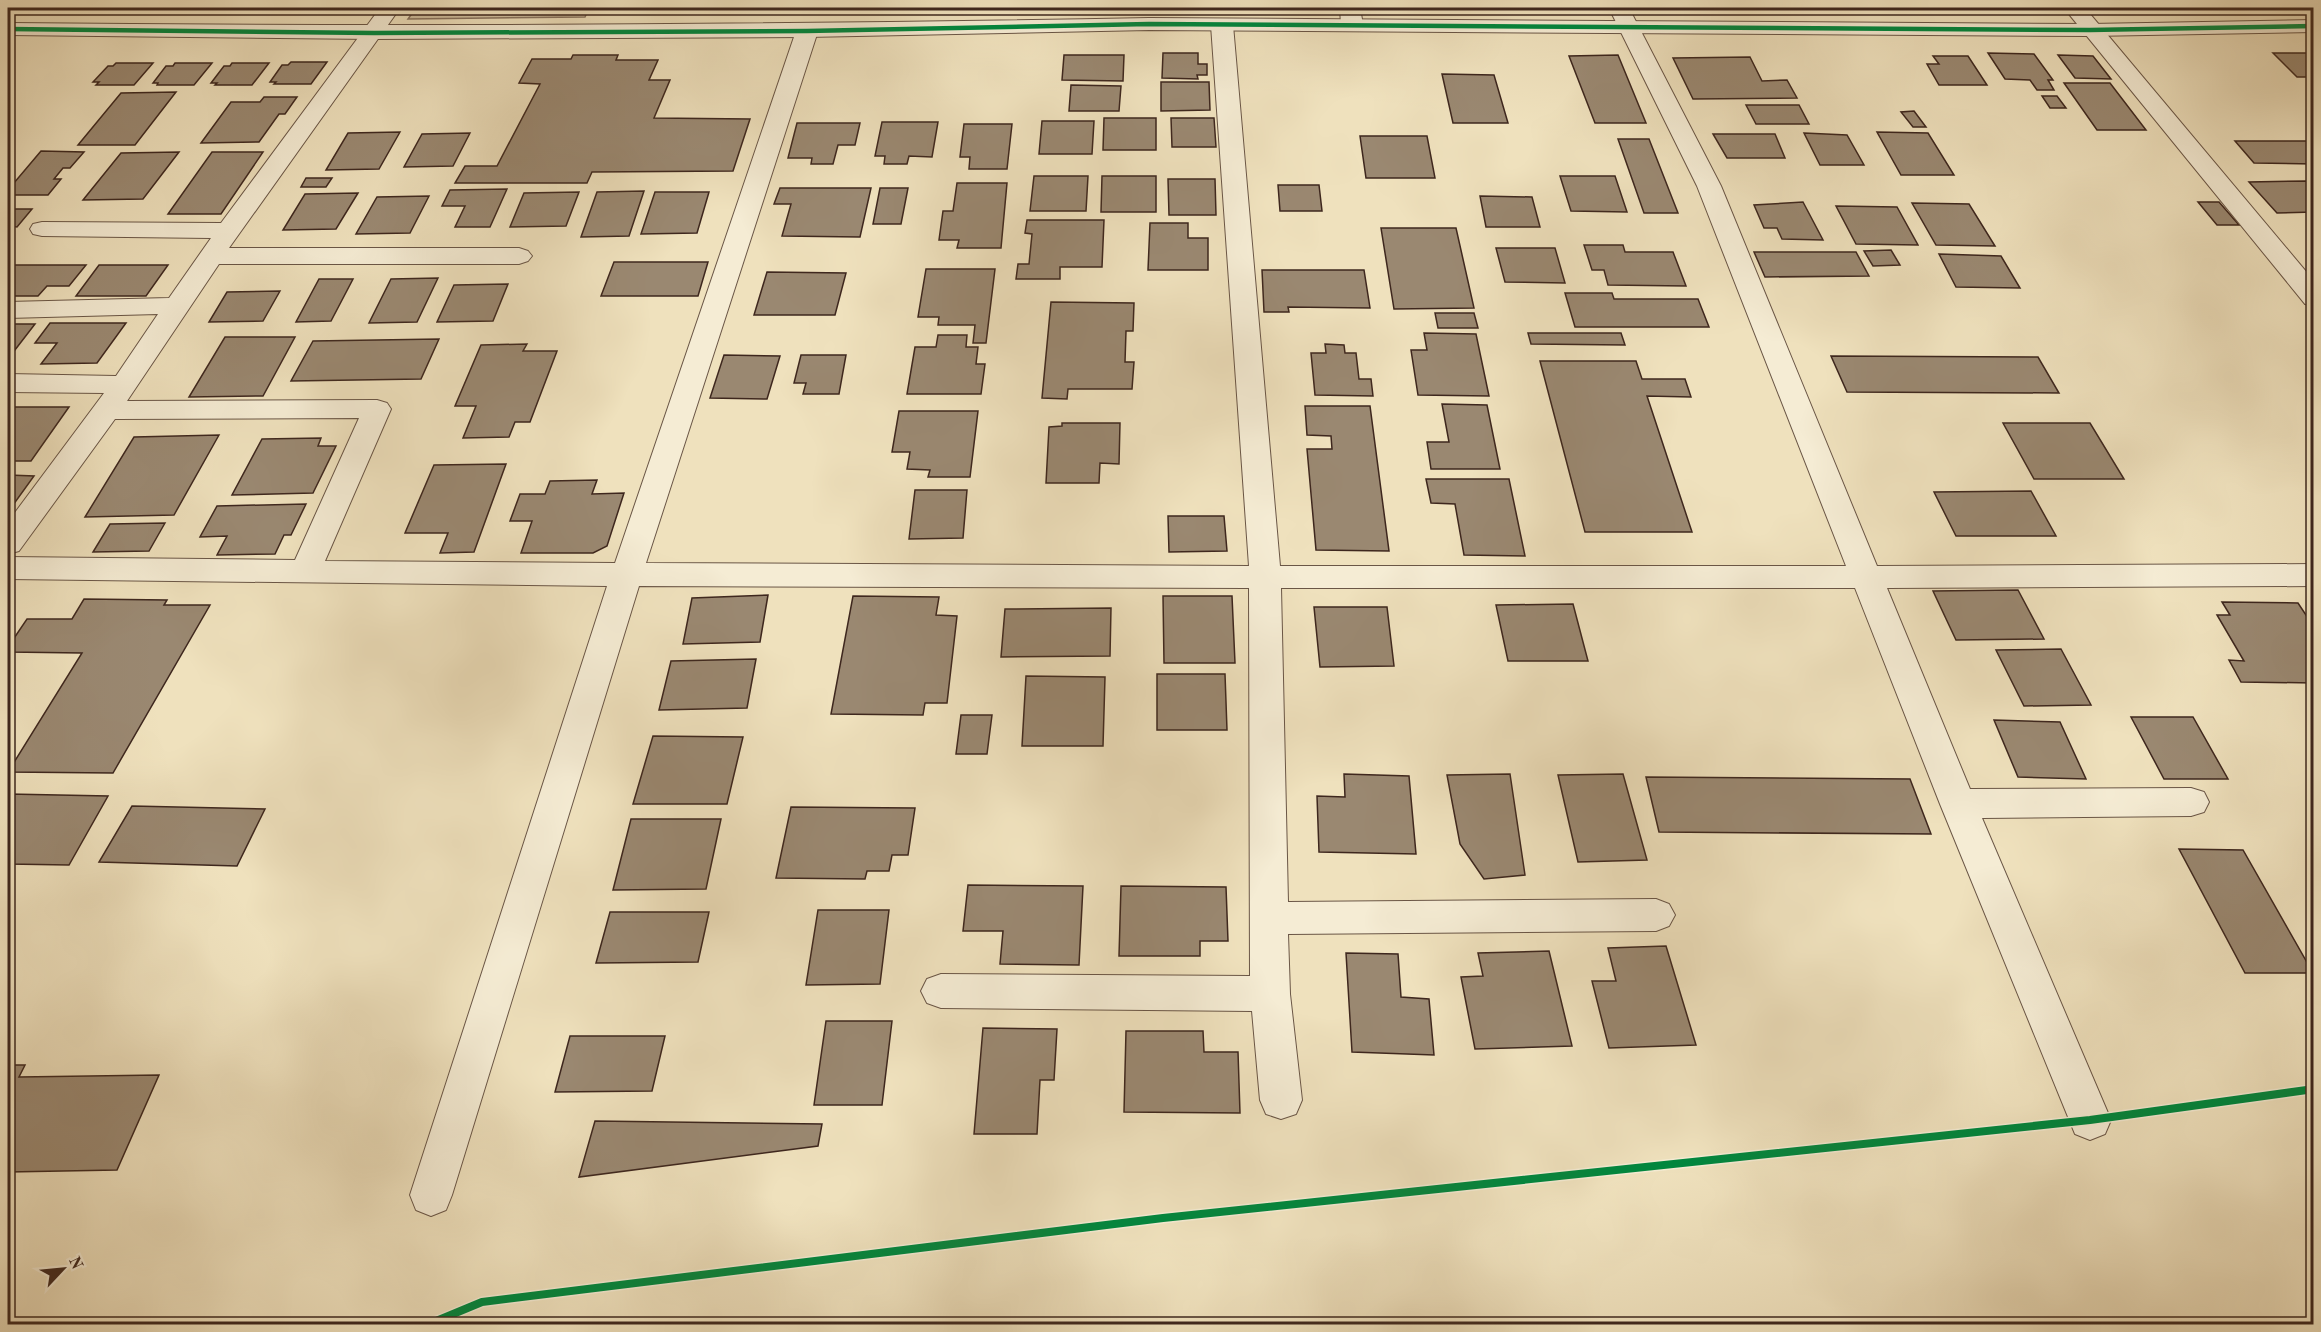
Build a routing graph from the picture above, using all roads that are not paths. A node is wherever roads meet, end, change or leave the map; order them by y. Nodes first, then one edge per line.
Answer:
1 (390, 8) edge
2 (2074, 8) edge
3 (1351, 16) edge
4 (1623, 17) edge
5 (1222, 25) junction
6 (2313, 26) edge
7 (8, 29) edge
8 (2090, 30) junction
9 (807, 31) junction
10 (374, 33) junction
11 (42, 229) dead end
12 (228, 231) junction
13 (211, 256) junction
14 (519, 256) dead end
15 (2313, 298) edge
16 (178, 306) junction
17 (8, 310) edge
18 (8, 383) edge
19 (123, 385) junction
20 (107, 410) junction
21 (8, 543) edge
22 (8, 568) edge
23 (305, 572) junction
24 (627, 573) junction
25 (2313, 575) edge
26 (1265, 577) junction
27 (1866, 577) junction
28 (2191, 802) dead end
29 (1958, 804) junction
30 (1656, 915) dead end
31 (1269, 918) junction
32 (941, 991) dead end
33 (1270, 994) junction
34 (1281, 1100) dead end
35 (2090, 1120) dead end
36 (430, 1195) dead end

1 - 10 street
2 - 8 street
3 - 4 street
3 - 5 street
4 - 8 street
4 - 27 street
5 - 9 street
5 - 26 street
6 - 8 street
7 - 10 street
8 - 15 street
9 - 10 street
9 - 24 street
10 - 12 street
11 - 12 street
12 - 13 street
13 - 14 street
13 - 16 street
16 - 17 street
16 - 19 street
18 - 19 street
19 - 20 street
20 - 21 street
20 - 23 street
22 - 23 street
23 - 24 street
24 - 26 street
24 - 36 street
25 - 27 street
26 - 27 street
26 - 31 street
27 - 29 street
28 - 29 street
29 - 35 street
30 - 31 street
31 - 33 street
32 - 33 street
33 - 34 street

